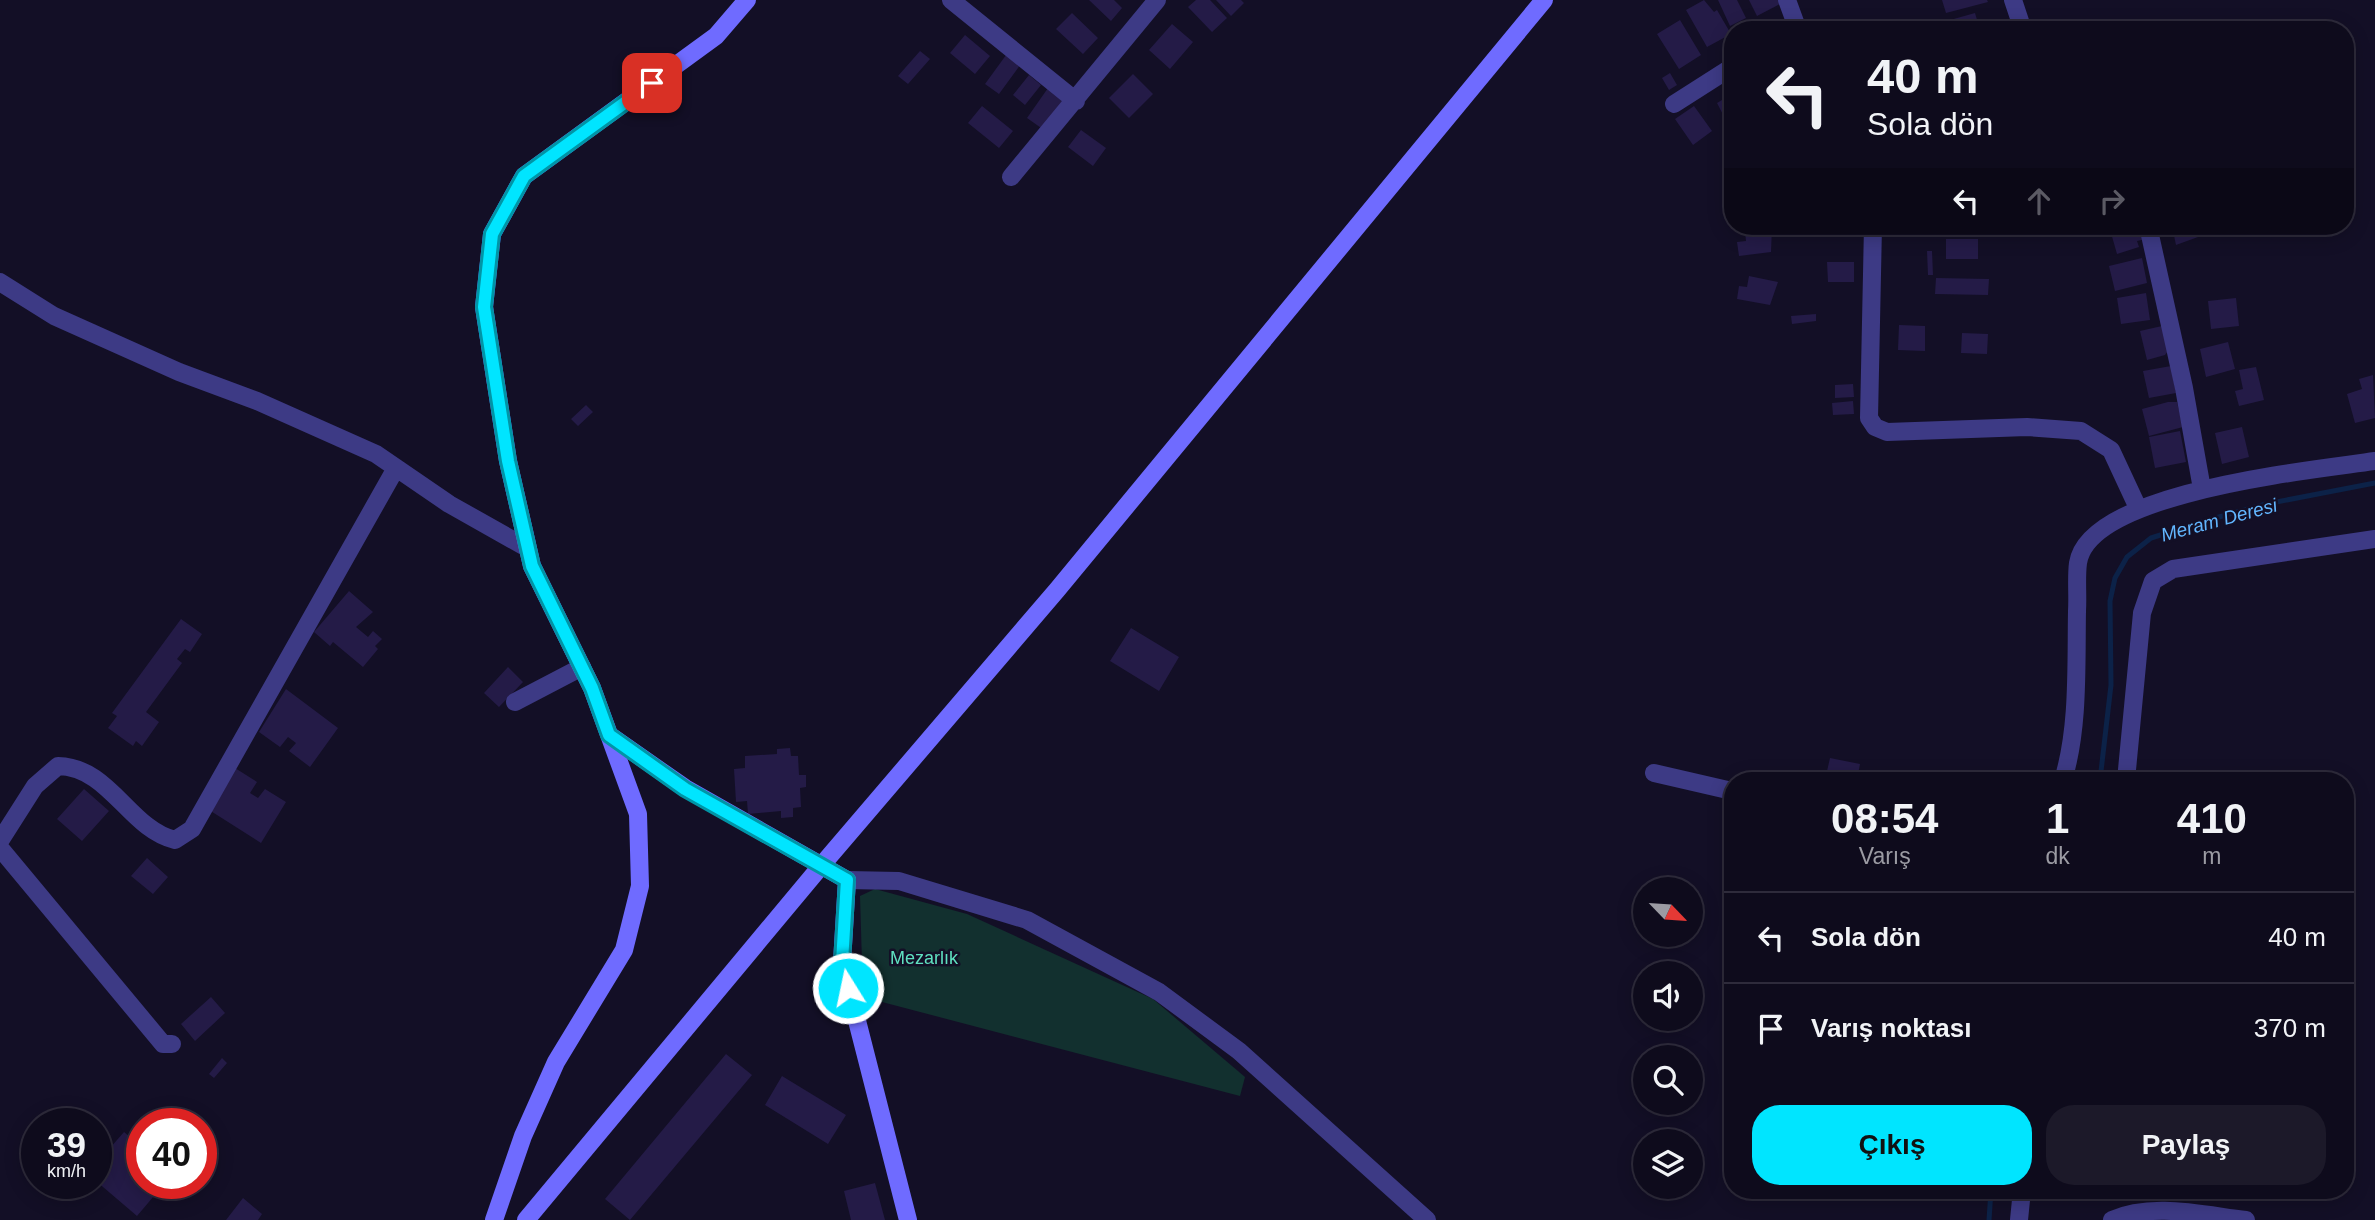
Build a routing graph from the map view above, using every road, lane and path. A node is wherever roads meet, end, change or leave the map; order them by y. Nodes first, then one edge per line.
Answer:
1 (747, 0) edge
2 (951, 0) edge
3 (1157, 0) edge
4 (1544, 0) edge
5 (1787, 0) edge
6 (2013, 0) edge
7 (1792, 21) edge
8 (2020, 21) edge
9 (1724, 72) edge
10 (1076, 101) junction
11 (1674, 104) dead end
12 (1011, 177) dead end
13 (1873, 235) edge
14 (2150, 235) edge
15 (0, 282) edge
16 (2375, 461) edge
17 (396, 468) junction
18 (2202, 489) junction
19 (2138, 508) junction
20 (2375, 539) edge
21 (527, 548) junction
22 (582, 667) junction
23 (514, 702) dead end
24 (609, 735) junction
25 (2064, 772) edge
26 (2127, 772) edge
27 (1654, 773) dead end
28 (1724, 789) edge
29 (0, 841) edge
30 (0, 848) edge
31 (821, 866) junction
32 (847, 880) junction
33 (172, 1044) dead end
34 (2021, 1199) edge
35 (494, 1220) edge
36 (526, 1220) edge
37 (908, 1220) edge
38 (1427, 1220) edge
39 (2019, 1220) edge
40 (2112, 1220) edge
41 (2246, 1220) edge

1 - 21 street
2 - 10 street
3 - 10 street
4 - 31 street
5 - 7 street
6 - 8 street
9 - 11 street
10 - 12 street
13 - 19 street
14 - 18 street
15 - 17 street
16 - 18 street
17 - 21 street
17 - 29 street
18 - 19 street
19 - 25 street
20 - 26 street
21 - 22 street
22 - 23 street
22 - 24 street
24 - 31 street
24 - 35 street
27 - 28 street
30 - 33 street
31 - 32 street
31 - 36 street
32 - 37 street
32 - 38 street
34 - 39 street
40 - 41 street

